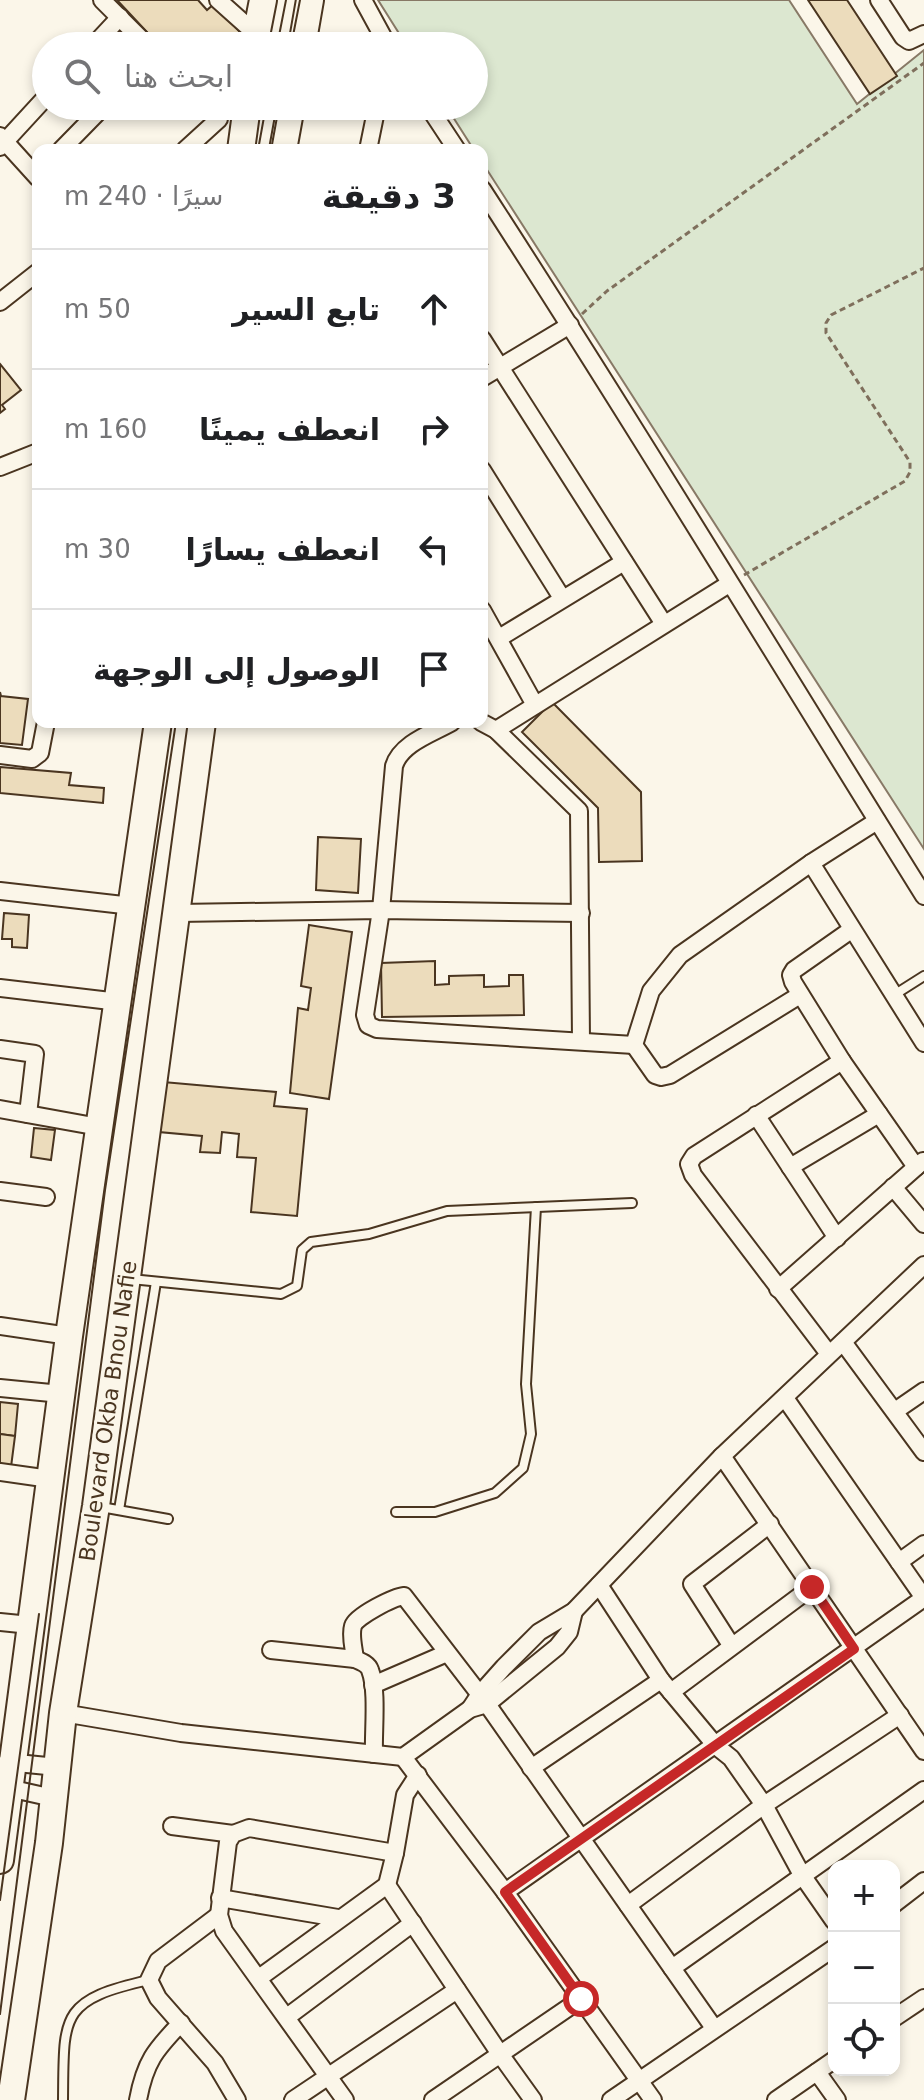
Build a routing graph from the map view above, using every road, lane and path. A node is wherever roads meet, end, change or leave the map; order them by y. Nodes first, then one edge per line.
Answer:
1 (102, 0) edge
2 (218, 0) edge
3 (263, 0) edge
4 (310, 0) edge
5 (363, 0) edge
6 (879, 0) edge
7 (120, 17) junction
8 (106, 32) edge
9 (134, 32) edge
10 (248, 32) edge
11 (257, 32) edge
12 (304, 32) edge
13 (380, 32) edge
14 (924, 34) edge
15 (924, 63) edge
16 (32, 111) edge
17 (90, 120) edge
18 (218, 120) edge
19 (246, 120) edge
20 (288, 120) edge
21 (374, 120) edge
22 (437, 120) edge
23 (443, 129) junction
24 (2, 142) edge
25 (67, 144) edge
26 (192, 144) edge
27 (242, 144) edge
28 (284, 144) edge
29 (369, 144) edge
30 (441, 144) edge
31 (453, 144) edge
32 (32, 171) edge
33 (488, 198) edge
34 (924, 268) edge
35 (32, 277) edge
36 (0, 302) edge
37 (570, 325) junction
38 (488, 348) edge
39 (500, 367) junction
40 (488, 374) edge
41 (32, 454) edge
42 (0, 467) edge
43 (488, 480) edge
44 (624, 562) junction
45 (729, 584) junction
46 (562, 598) junction
47 (488, 620) edge
48 (664, 624) junction
49 (499, 638) junction
50 (535, 705) junction
51 (488, 726) edge
52 (45, 728) edge
53 (157, 728) edge
54 (201, 728) edge
55 (442, 728) edge
56 (0, 755) edge
57 (877, 821) junction
58 (811, 863) junction
59 (0, 891) edge
60 (924, 896) edge
61 (132, 906) junction
62 (381, 910) junction
63 (178, 913) junction
64 (581, 913) junction
65 (851, 930) junction
66 (924, 976) edge
67 (0, 988) edge
68 (800, 995) junction
69 (893, 996) junction
70 (119, 1002) junction
71 (581, 1041) junction
72 (924, 1043) edge
73 (634, 1045) junction
74 (0, 1049) edge
75 (842, 1061) junction
76 (0, 1109) edge
77 (28, 1114) junction
78 (879, 1114) junction
79 (756, 1115) junction
80 (99, 1127) junction
81 (920, 1163) edge
82 (790, 1167) junction
83 (893, 1187) junction
84 (0, 1191) edge
85 (46, 1197) dead end
86 (632, 1203) dead end
87 (536, 1207) junction
88 (924, 1224) edge
89 (837, 1238) junction
90 (924, 1265) edge
91 (126, 1279) junction
92 (156, 1282) junction
93 (778, 1289) junction
94 (0, 1326) edge
95 (69, 1336) junction
96 (843, 1342) junction
97 (829, 1354) junction
98 (0, 1388) edge
99 (924, 1391) edge
100 (61, 1394) junction
101 (785, 1398) junction
102 (895, 1411) junction
103 (924, 1452) edge
104 (722, 1456) junction
105 (0, 1472) edge
106 (50, 1479) junction
107 (107, 1508) junction
108 (396, 1512) dead end
109 (168, 1519) dead end
110 (770, 1524) junction
111 (924, 1544) edge
112 (899, 1562) junction
113 (599, 1585) junction
114 (812, 1587) junction
115 (0, 1622) edge
116 (30, 1625) junction
117 (731, 1645) junction
118 (854, 1649) junction
119 (271, 1650) dead end
120 (447, 1653) junction
121 (355, 1659) junction
122 (373, 1685) junction
123 (666, 1686) junction
124 (484, 1699) junction
125 (63, 1713) junction
126 (900, 1715) junction
127 (716, 1746) junction
128 (924, 1751) edge
129 (374, 1754) junction
130 (403, 1757) junction
131 (6, 1762) edge
132 (57, 1767) junction
133 (531, 1768) junction
134 (418, 1775) junction
135 (4, 1787) edge
136 (924, 1790) edge
137 (53, 1798) junction
138 (764, 1805) junction
139 (172, 1826) dead end
140 (233, 1834) junction
141 (581, 1839) junction
142 (395, 1853) junction
143 (0, 1860) edge
144 (802, 1875) junction
145 (924, 1881) edge
146 (387, 1885) junction
147 (505, 1892) junction
148 (900, 1899) edge
149 (628, 1905) junction
150 (220, 1907) junction
151 (828, 1912) edge
152 (338, 1918) junction
153 (413, 1923) junction
154 (828, 1952) edge
155 (672, 1968) junction
156 (259, 1978) junction
157 (149, 1980) junction
158 (457, 1990) junction
159 (924, 1998) edge
160 (581, 1999) junction
161 (900, 2012) edge
162 (287, 2017) junction
163 (181, 2023) junction
164 (714, 2028) junction
165 (500, 2054) junction
166 (828, 2064) edge
167 (817, 2072) junction
168 (329, 2077) junction
169 (639, 2080) junction
170 (11, 2100) edge
171 (63, 2100) edge
172 (138, 2100) edge
173 (237, 2100) edge
174 (293, 2100) edge
175 (345, 2100) edge
176 (433, 2100) edge
177 (533, 2100) edge
178 (611, 2100) edge
179 (653, 2100) edge
180 (776, 2100) edge
181 (837, 2100) edge

1 - 7 street
2 - 10 street
3 - 11 main road
4 - 12 main road
5 - 13 street
6 - 14 street
7 - 8 street
7 - 9 street
15 - 37 path
16 - 24 street
17 - 25 street
18 - 26 street
19 - 27 main road
20 - 28 main road
21 - 29 street
22 - 23 street
23 - 30 street
23 - 31 street
24 - 32 street
33 - 37 street
34 - 45 path
35 - 36 street
37 - 39 street
37 - 45 street
38 - 39 street
39 - 40 street
39 - 44 street
41 - 42 street
43 - 46 street
44 - 46 street
44 - 48 street
45 - 48 street
45 - 57 street
46 - 49 street
47 - 49 street
48 - 50 street
49 - 50 street
50 - 51 street
51 - 64 street
52 - 56 street
53 - 61 main road
54 - 63 main road, Boulevard Okba Bnou Nafie
55 - 62 street
57 - 58 street
57 - 60 street
58 - 65 street
58 - 73 street
59 - 61 street
61 - 70 main road
62 - 63 street
62 - 64 street
62 - 71 street
63 - 91 main road, Boulevard Okba Bnou Nafie
64 - 71 street
65 - 68 street
65 - 69 street
66 - 69 lane
67 - 70 street
68 - 73 street
68 - 75 street
69 - 72 street
70 - 80 main road
71 - 73 street
74 - 77 street
75 - 78 street
75 - 79 street
76 - 77 street
77 - 80 street
78 - 81 street
78 - 82 street
79 - 82 street
79 - 93 street
80 - 95 main road
81 - 83 street
82 - 89 street
83 - 88 street
83 - 89 street
84 - 85 street
86 - 87 lane
87 - 92 lane
87 - 108 lane
89 - 93 street
90 - 96 street
91 - 92 lane
91 - 107 main road, Boulevard Okba Bnou Nafie
92 - 107 lane
93 - 97 street
94 - 95 street
95 - 100 main road
96 - 97 street
96 - 102 street
97 - 101 street
98 - 100 street
99 - 102 street
100 - 106 main road
101 - 104 street
101 - 112 street
102 - 103 street
104 - 110 street
104 - 113 street
105 - 106 street
106 - 116 main road
107 - 109 lane
107 - 125 main road, Boulevard Okba Bnou Nafie
110 - 114 street
110 - 117 street
111 - 112 street
112 - 118 street
113 - 123 street
113 - 124 street
114 - 117 street
114 - 118 street
115 - 116 street
116 - 131 main road
117 - 123 street
118 - 126 street
118 - 127 street
119 - 121 street
120 - 121 street
120 - 122 street
120 - 124 street
121 - 122 street
122 - 129 street
123 - 127 street
123 - 133 street
124 - 130 street
124 - 133 street
125 - 129 street
125 - 132 main road, Boulevard Okba Bnou Nafie
126 - 128 street
126 - 138 street
127 - 138 street
127 - 141 street
129 - 130 street
130 - 134 street
131 - 132 street
131 - 135 main road
132 - 137 main road, Boulevard Okba Bnou Nafie
133 - 141 street
134 - 142 street
134 - 147 street
135 - 137 street
135 - 143 main road
136 - 144 street
137 - 170 main road, Boulevard Okba Bnou Nafie
138 - 144 street
138 - 149 street
139 - 140 street
140 - 142 street
140 - 150 street
141 - 147 street
141 - 149 street
142 - 146 street
144 - 151 street
144 - 155 street
145 - 148 street
146 - 152 street
146 - 153 street
147 - 160 street
149 - 155 street
150 - 152 street
150 - 156 street
150 - 157 street
152 - 156 street
153 - 158 street
153 - 162 street
154 - 164 street
155 - 164 street
156 - 162 street
157 - 163 street
157 - 171 lane
158 - 165 street
158 - 168 street
159 - 161 street
160 - 165 street
160 - 169 street
162 - 168 street
163 - 172 street
163 - 173 street
164 - 169 street
165 - 176 street
165 - 177 street
166 - 167 street
167 - 180 street
167 - 181 street
168 - 174 street
168 - 175 street
169 - 178 street
169 - 179 street

